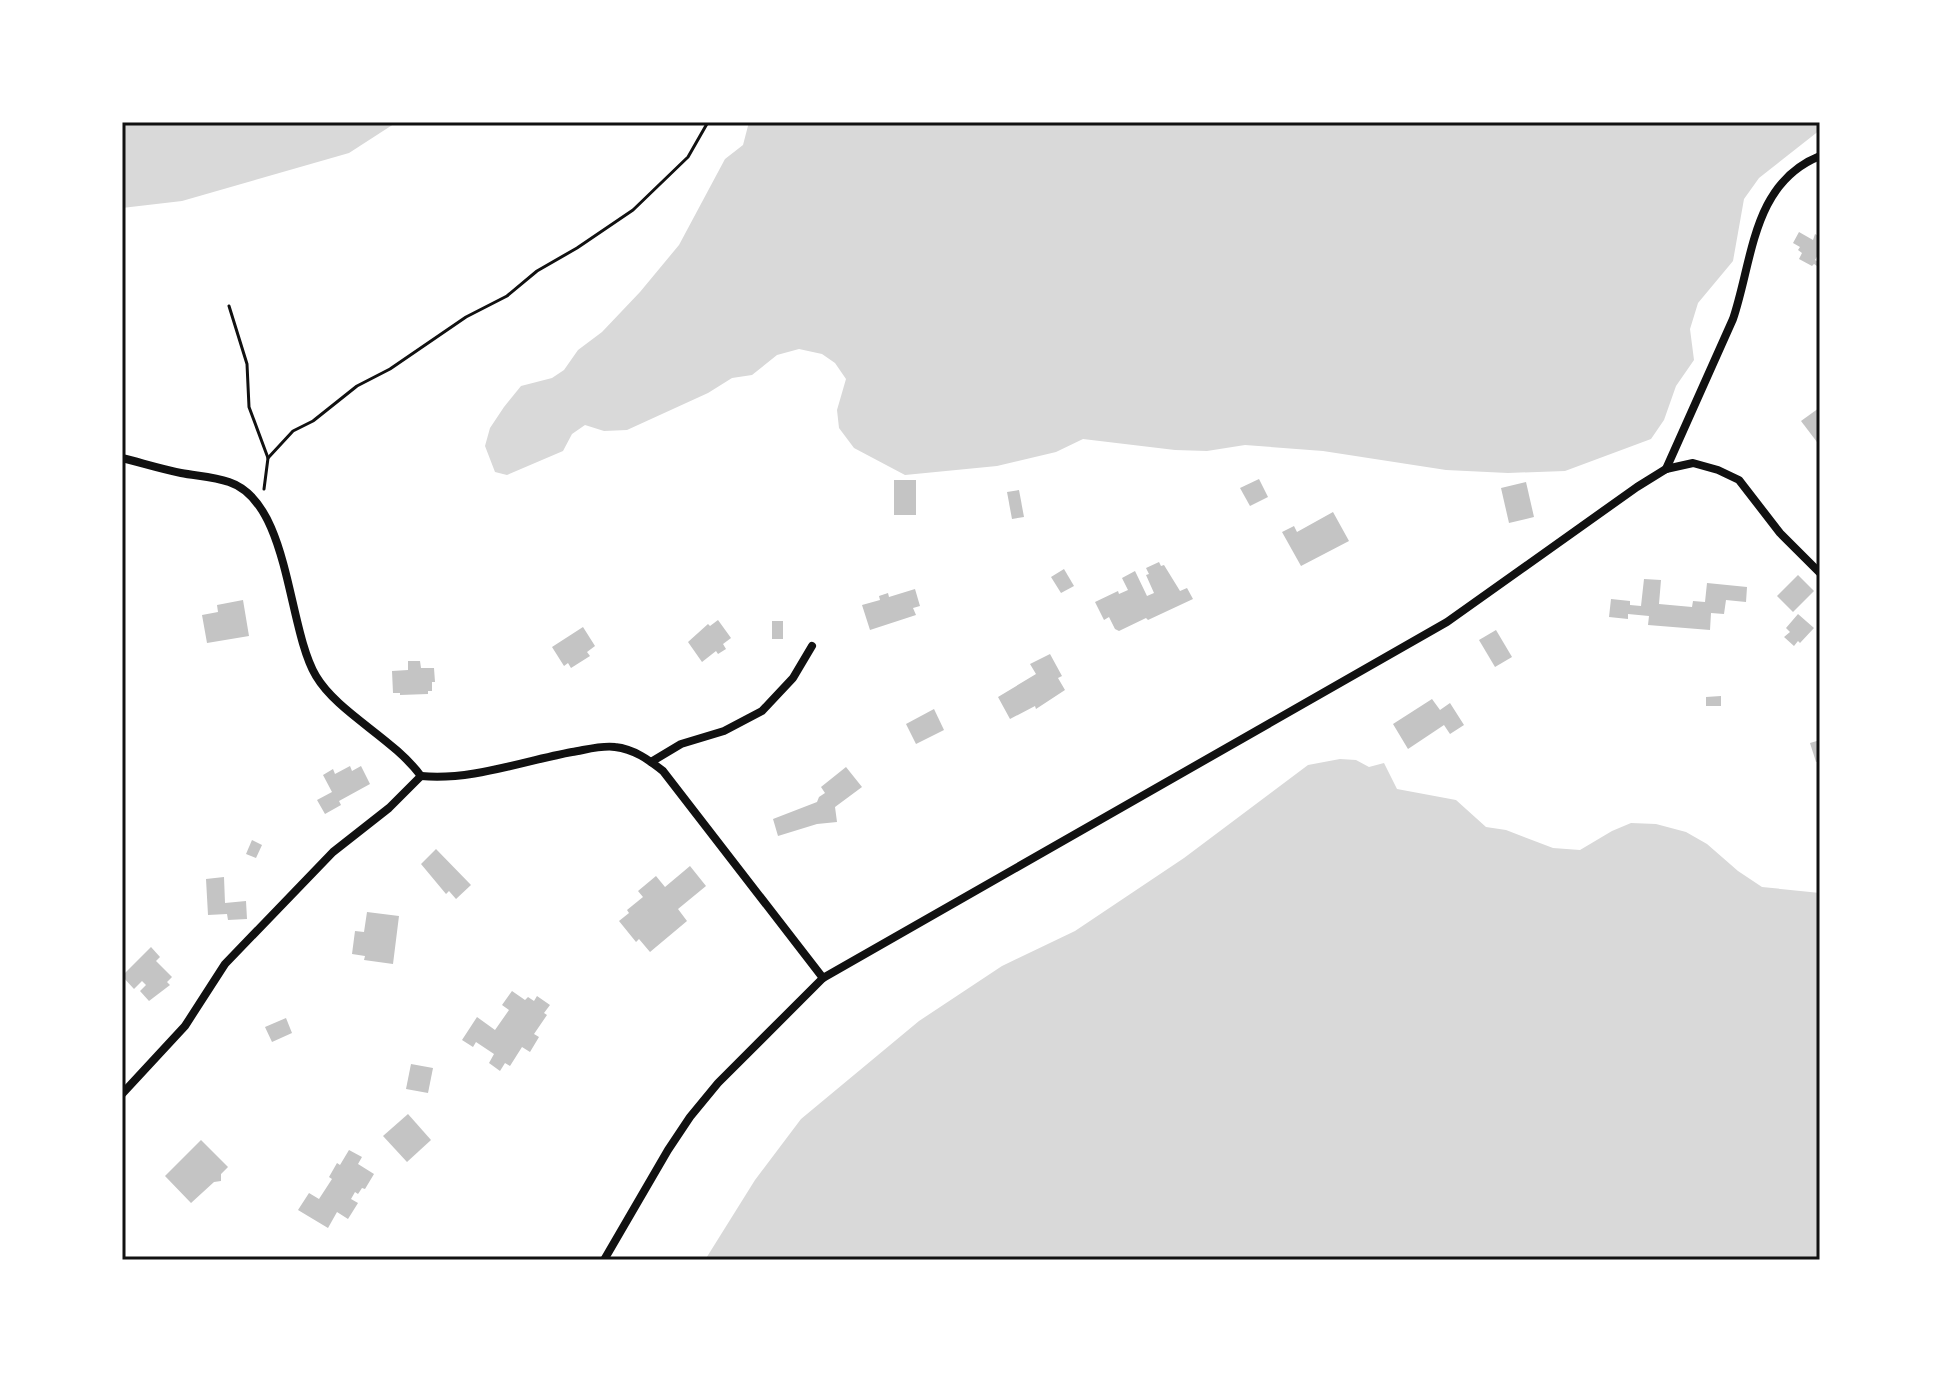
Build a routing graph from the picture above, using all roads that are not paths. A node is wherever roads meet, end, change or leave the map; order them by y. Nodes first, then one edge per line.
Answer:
1 (1820, 156) edge
2 (122, 458) edge
3 (1666, 469) junction
4 (1820, 573) edge
5 (812, 646) dead end
6 (651, 762) junction
7 (421, 776) junction
8 (823, 978) junction
9 (122, 1094) edge
10 (604, 1260) edge

1 - 3 street
2 - 7 street
3 - 4 street
3 - 8 street
5 - 6 street
6 - 7 street
6 - 8 street
7 - 9 street
8 - 10 street

